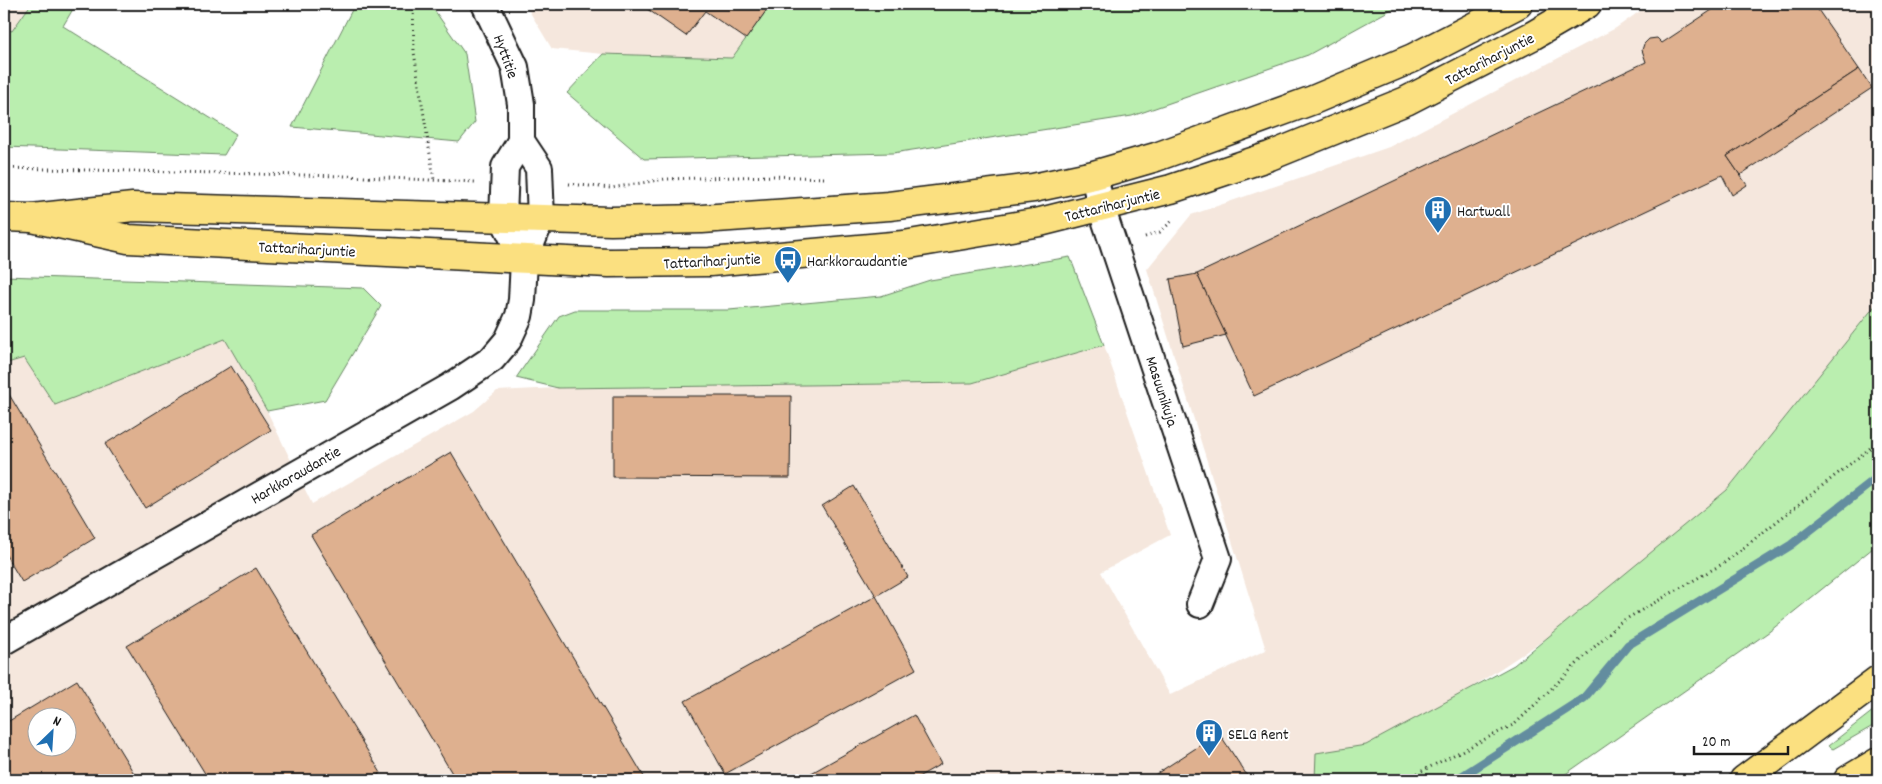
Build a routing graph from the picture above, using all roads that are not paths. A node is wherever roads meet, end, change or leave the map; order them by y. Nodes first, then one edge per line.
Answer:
1 (485, 4) edge
2 (1518, 4) edge
3 (1587, 4) edge
4 (521, 141) junction
5 (1094, 175) junction
6 (1100, 207) junction
7 (4, 217) edge
8 (32, 218) junction
9 (503, 218) junction
10 (541, 219) junction
11 (524, 260) junction
12 (1200, 604) dead end
13 (4, 641) edge
14 (1878, 680) edge
15 (1878, 762) edge
16 (1744, 780) edge
17 (1848, 780) edge

1 - 4 street, Hyttitie
2 - 5 main road, Tattariharjuntie
3 - 6 main road, Tattariharjuntie
4 - 9 street
4 - 10 street
5 - 6 street, Masuunikuja
5 - 10 main road, Tattariharjuntie
6 - 11 main road, Tattariharjuntie
6 - 12 street, Masuunikuja
7 - 8 main road, Tattariharjuntie
8 - 9 main road, Tattariharjuntie
8 - 11 main road, Tattariharjuntie
9 - 10 main road, Tattariharjuntie
9 - 11 street
10 - 11 street
11 - 13 street, Harkkoraudantie
14 - 16 main road
15 - 17 main road

